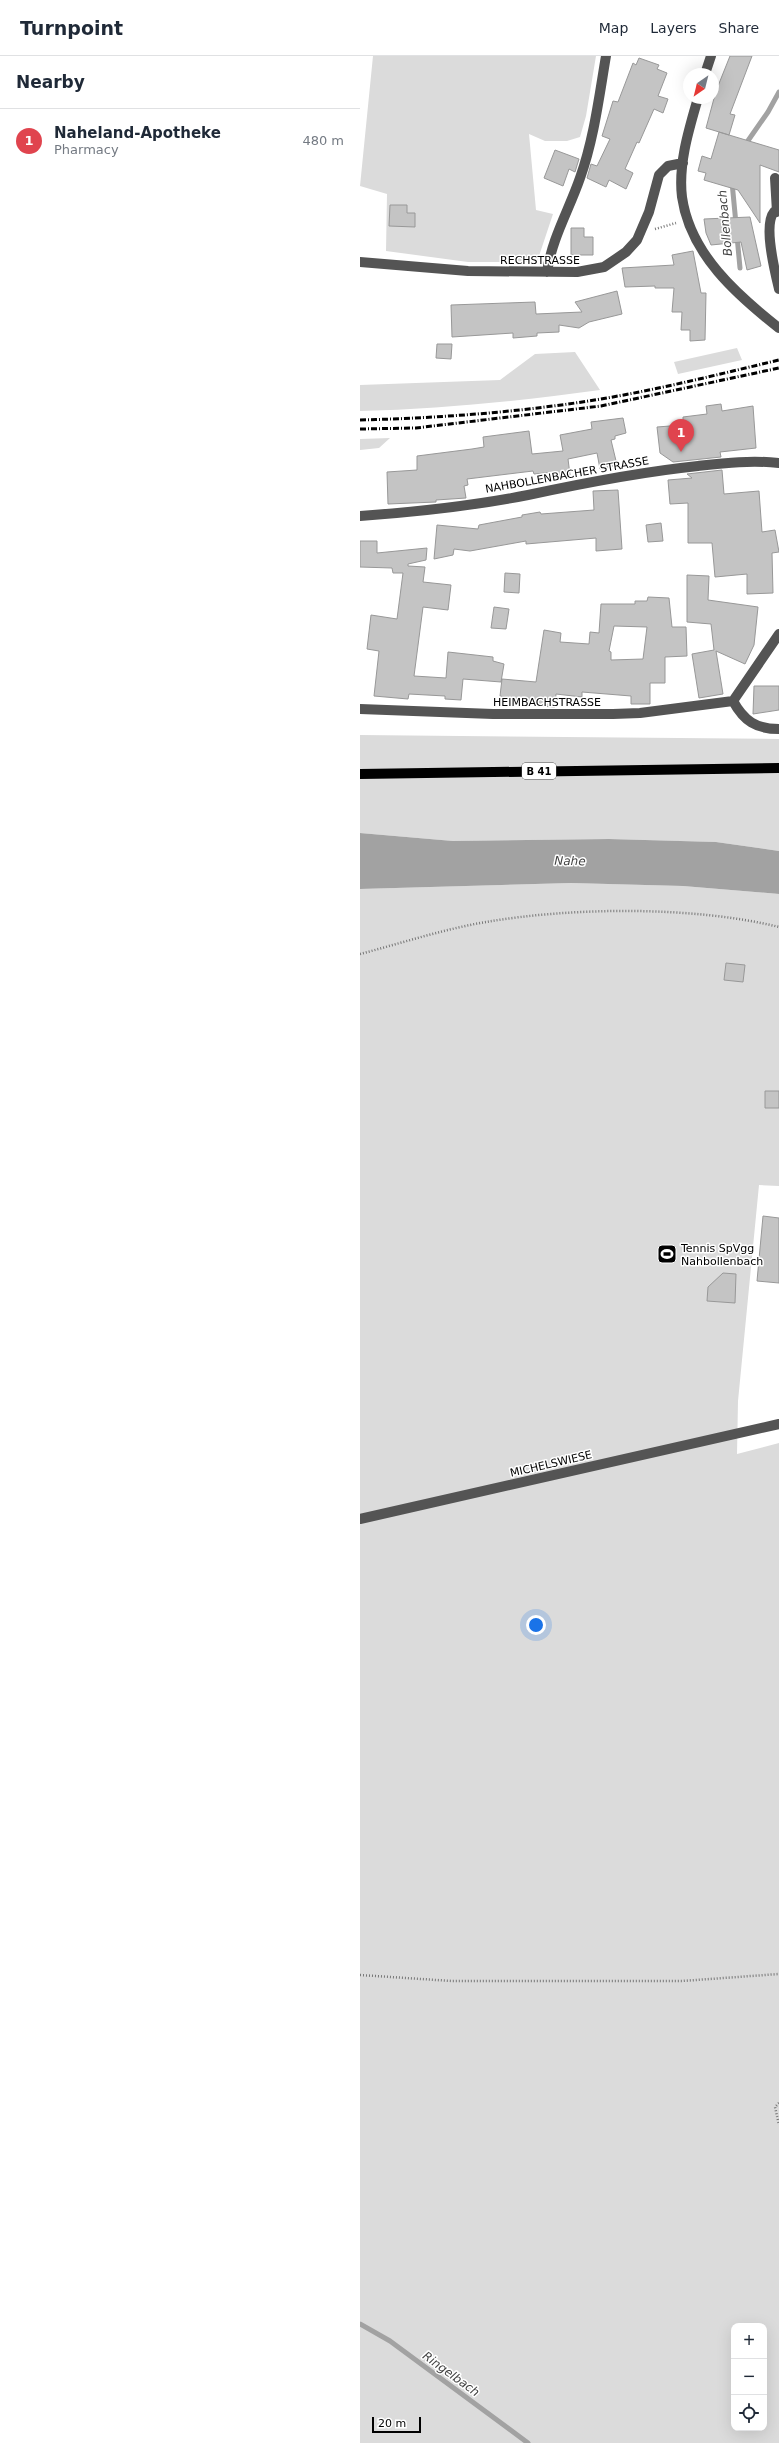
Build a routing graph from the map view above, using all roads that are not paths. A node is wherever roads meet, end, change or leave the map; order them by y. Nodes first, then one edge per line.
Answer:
1 (606, 56) edge
2 (711, 56) edge
3 (707, 68) edge
4 (697, 104) edge
5 (683, 163) junction
6 (775, 178) dead end
7 (778, 212) edge
8 (360, 262) edge
9 (547, 272) junction
10 (779, 289) edge
11 (779, 328) edge
12 (779, 464) edge
13 (360, 516) edge
14 (779, 634) edge
15 (733, 701) junction
16 (360, 709) edge
17 (779, 729) edge
18 (779, 768) edge
19 (360, 774) edge
20 (779, 1424) edge
21 (360, 1519) edge

1 - 9 street
2 - 3 street
4 - 5 street
5 - 9 street, RECHSTRASSE
5 - 11 street
6 - 7 street
7 - 10 street
8 - 9 street, RECHSTRASSE
12 - 13 street, NAHBOLLENBACHER STRASSE
14 - 15 street
15 - 16 street, HEIMBACHSTRASSE
15 - 17 street
18 - 19 main road, B 41
20 - 21 street, MICHELSWIESE

